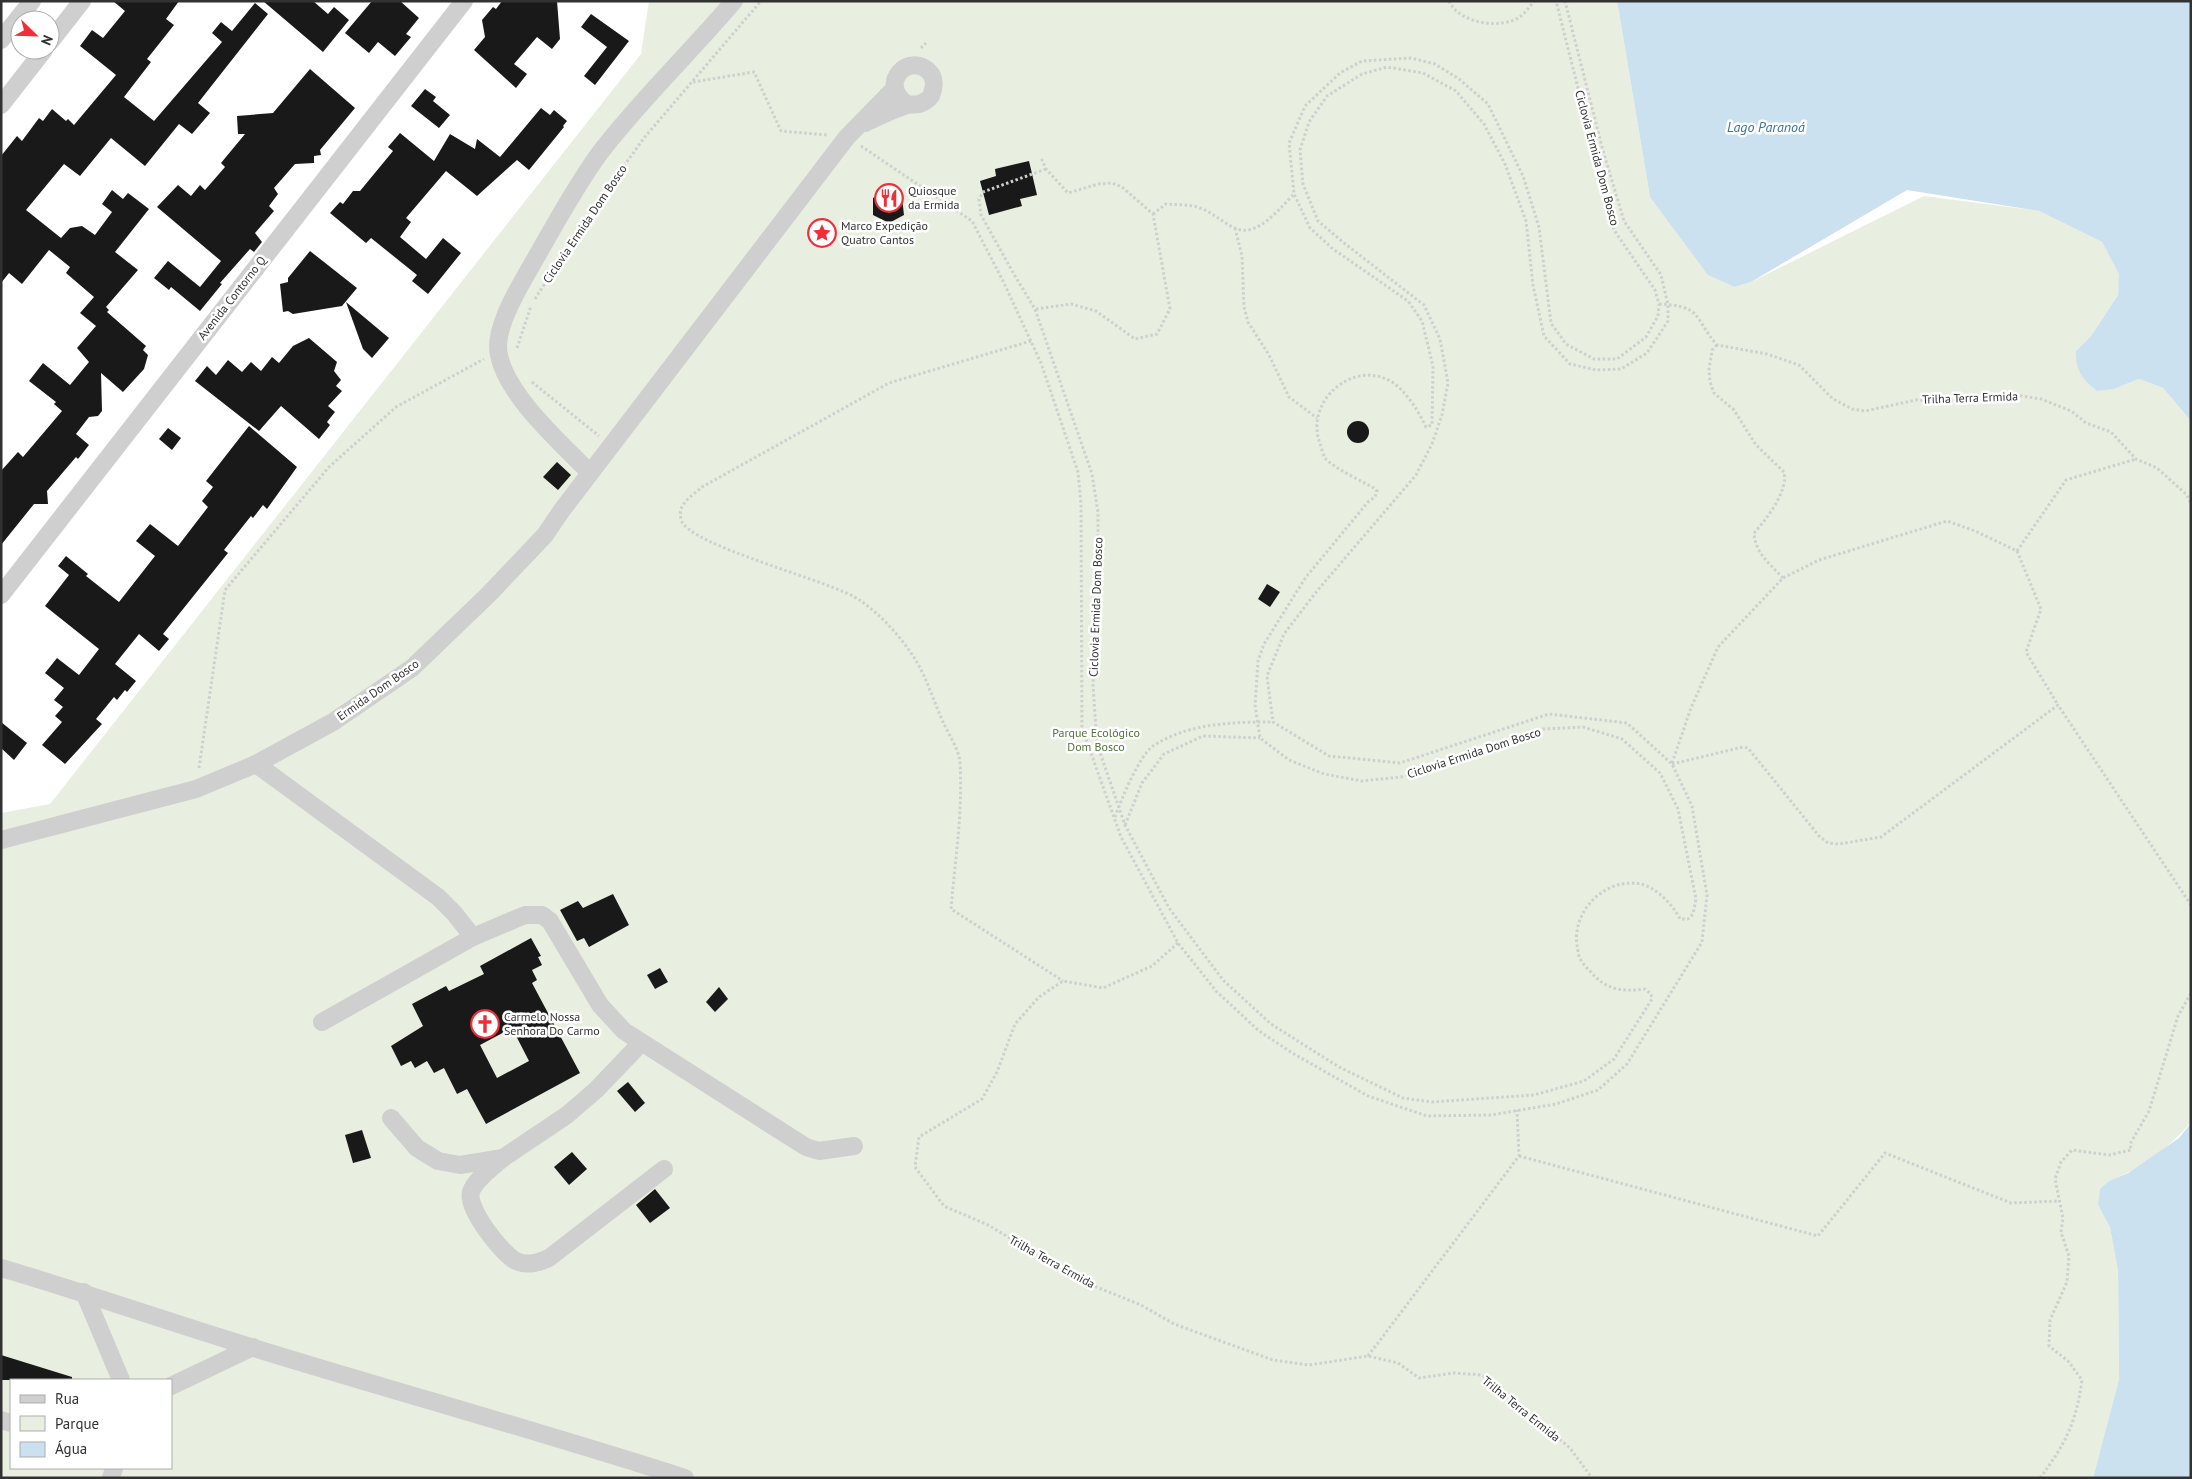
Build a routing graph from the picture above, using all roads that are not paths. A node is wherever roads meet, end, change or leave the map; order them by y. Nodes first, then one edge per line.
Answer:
1 (32, 1) edge
2 (82, 1) edge
3 (464, 1) edge
4 (734, 1) edge
5 (60, 29) edge
6 (1, 40) edge
7 (36, 60) edge
8 (894, 89) junction
9 (1, 105) edge
10 (908, 105) junction
11 (852, 131) junction
12 (590, 473) junction
13 (1, 595) edge
14 (256, 764) junction
15 (1, 840) edge
16 (473, 937) junction
17 (322, 1022) dead end
18 (641, 1043) junction
19 (391, 1118) dead end
20 (854, 1146) dead end
21 (503, 1158) junction
22 (664, 1169) dead end
23 (1, 1268) edge
24 (84, 1292) junction
25 (253, 1347) junction
26 (121, 1379) edge
27 (172, 1386) edge
28 (685, 1478) edge

1 - 6 street
2 - 5 street
3 - 13 street, Avenida Contorno Q
4 - 12 street
7 - 9 street
8 - 10 street
8 - 10 street
8 - 11 street, Ermida Dom Bosco
10 - 11 street
11 - 12 street, Ermida Dom Bosco
12 - 14 street, Ermida Dom Bosco
14 - 15 street, Ermida Dom Bosco
14 - 16 street
16 - 17 street
16 - 18 street
18 - 20 street
18 - 21 street
19 - 21 street
21 - 22 street
23 - 24 street
24 - 25 street
24 - 26 street
25 - 27 street
25 - 28 street

